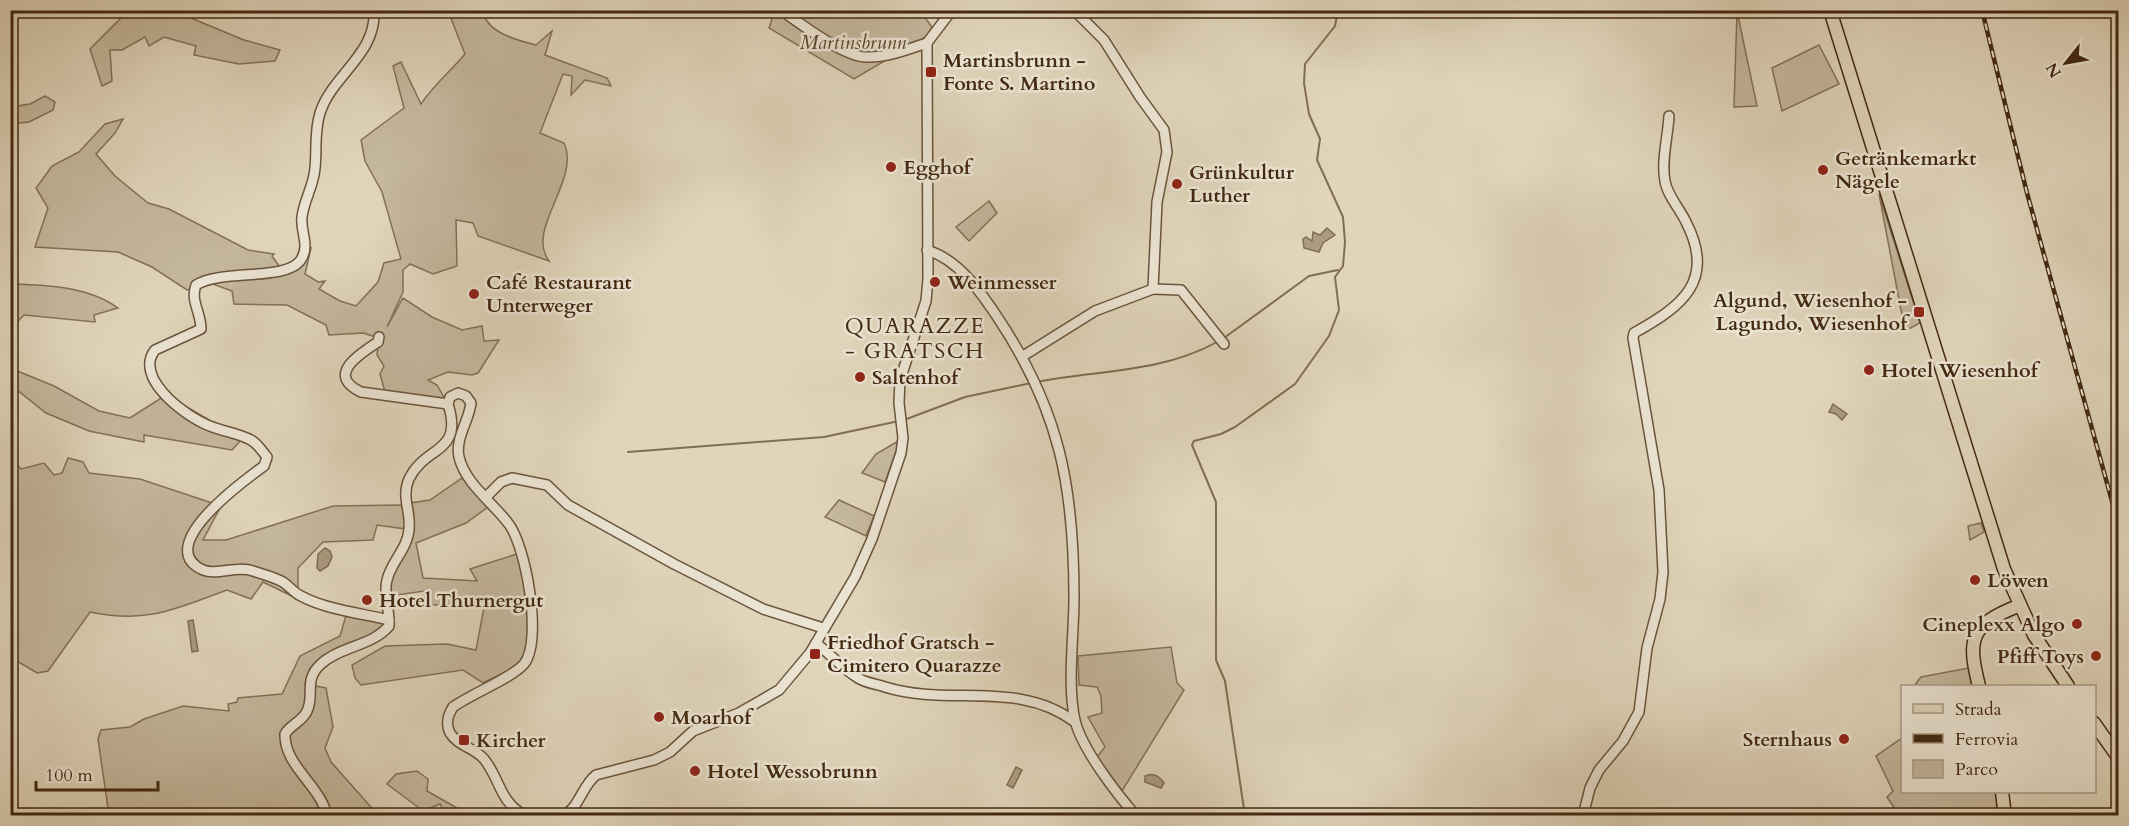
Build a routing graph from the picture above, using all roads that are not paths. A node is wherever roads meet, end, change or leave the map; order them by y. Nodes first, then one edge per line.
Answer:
1 (374, 10) edge
2 (781, 10) edge
3 (952, 10) edge
4 (1074, 10) edge
5 (1830, 10) edge
6 (927, 43) junction
7 (1669, 116) dead end
8 (927, 250) junction
9 (1153, 289) junction
10 (379, 337) dead end
11 (1221, 341) dead end
12 (1023, 356) junction
13 (448, 404) junction
14 (486, 496) junction
15 (2018, 606) junction
16 (389, 620) junction
17 (823, 628) junction
18 (816, 643) junction
19 (1979, 685) edge
20 (2067, 685) edge
21 (1075, 722) junction
22 (2096, 726) edge
23 (2118, 757) edge
24 (2002, 793) edge
25 (327, 816) edge
26 (525, 816) edge
27 (564, 816) edge
28 (1136, 816) edge
29 (1583, 816) edge
30 (2005, 816) edge

1 - 16 street
2 - 6 street
3 - 6 street
4 - 9 street
5 - 15 main road
6 - 8 street
7 - 29 street
8 - 12 street
8 - 17 street
9 - 11 street
9 - 12 street
10 - 13 street
12 - 21 street
13 - 14 street
13 - 16 street
14 - 17 street
14 - 26 street
15 - 19 main road
15 - 20 main road
16 - 25 street
17 - 18 street
18 - 21 street
18 - 27 street
21 - 28 street
22 - 23 main road
24 - 30 main road

